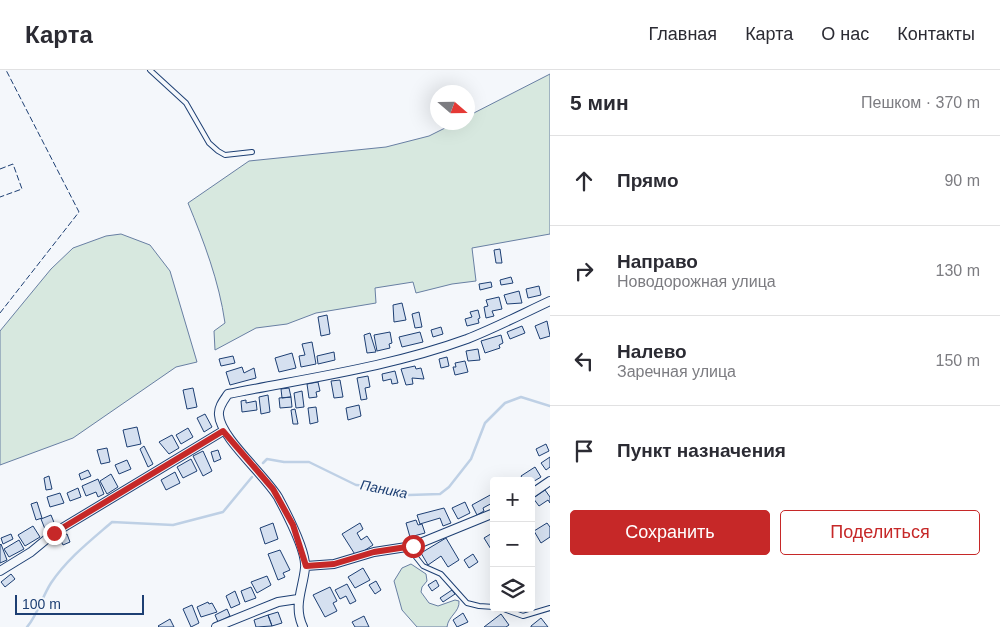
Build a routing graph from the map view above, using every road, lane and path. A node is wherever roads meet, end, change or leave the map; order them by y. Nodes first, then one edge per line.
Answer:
1 (150, 70) edge
2 (252, 152) dead end
3 (550, 301) edge
4 (223, 431) junction
5 (550, 481) edge
6 (535, 491) edge
7 (490, 515) edge
8 (408, 546) junction
9 (306, 566) junction
10 (0, 571) edge
11 (298, 598) junction
12 (490, 607) edge
13 (550, 608) edge
14 (512, 612) edge
15 (216, 627) edge
16 (303, 627) edge

1 - 2 lane
3 - 4 street
4 - 9 street
4 - 10 street
5 - 6 street
7 - 8 street
8 - 9 street
8 - 12 lane
9 - 11 street
11 - 15 street
11 - 16 street
13 - 14 lane

